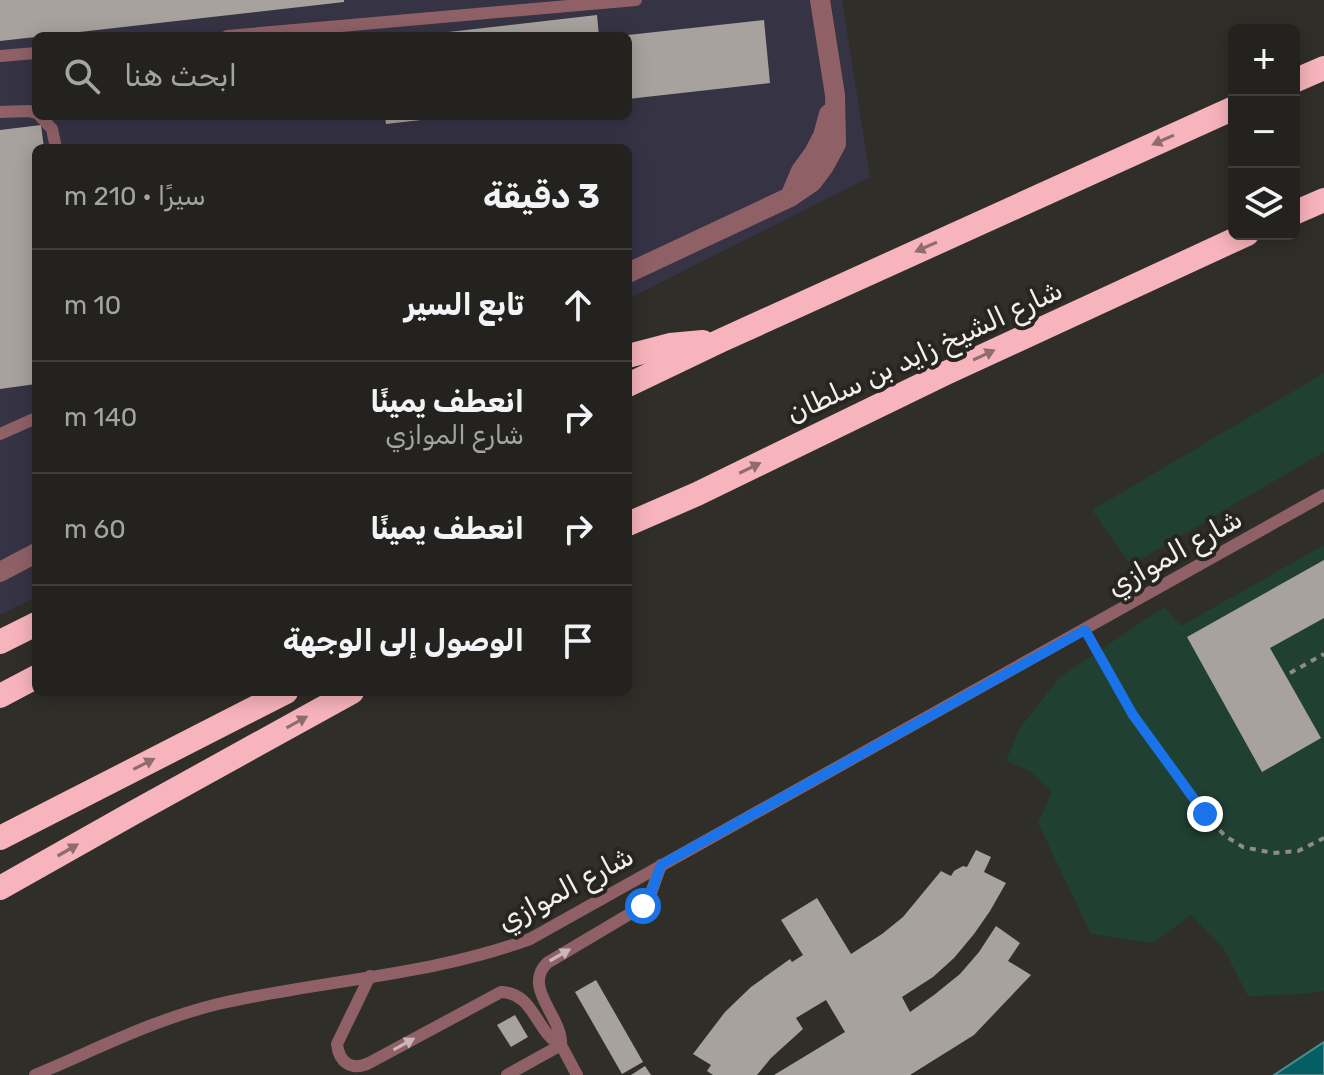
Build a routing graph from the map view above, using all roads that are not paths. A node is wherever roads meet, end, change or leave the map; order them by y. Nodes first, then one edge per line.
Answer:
1 (636, 0) edge
2 (820, 0) edge
3 (272, 32) edge
4 (32, 53) edge
5 (0, 56) edge
6 (1324, 68) edge
7 (1300, 78) edge
8 (1228, 111) edge
9 (0, 112) edge
10 (32, 112) edge
11 (43, 120) edge
12 (55, 144) edge
13 (1324, 200) edge
14 (1300, 210) edge
15 (1234, 240) edge
16 (632, 271) edge
17 (722, 340) junction
18 (632, 355) edge
19 (632, 383) edge
20 (32, 420) edge
21 (0, 434) edge
22 (697, 494) junction
23 (1324, 495) edge
24 (632, 522) edge
25 (632, 533) edge
26 (32, 555) edge
27 (0, 572) edge
28 (32, 626) edge
29 (0, 642) edge
30 (32, 679) edge
31 (0, 696) edge
32 (278, 696) edge
33 (345, 696) edge
34 (0, 838) edge
35 (661, 865) junction
36 (0, 888) edge
37 (370, 976) junction
38 (561, 1045) junction
39 (35, 1075) edge
40 (507, 1075) edge
41 (577, 1075) edge

1 - 3 lane
2 - 16 street
4 - 5 lane
6 - 7 highway
8 -> 17 highway
9 - 10 lane
11 - 12 lane
13 - 14 highway
22 -> 15 highway, شارع الشيخ زايد بن سلطان
17 - 18 highway
17 - 19 highway
20 - 21 lane
22 - 24 highway, شارع الشيخ زايد بن سلطان
22 - 25 highway
23 - 35 lane, شارع الموازي
26 - 27 street
28 - 29 highway
30 - 31 highway
34 -> 32 highway
36 -> 33 highway
35 - 37 lane, شارع الموازي
38 -> 35 lane
37 -> 38 lane
37 - 39 lane, شارع الموازي
38 - 40 lane
38 - 41 lane

